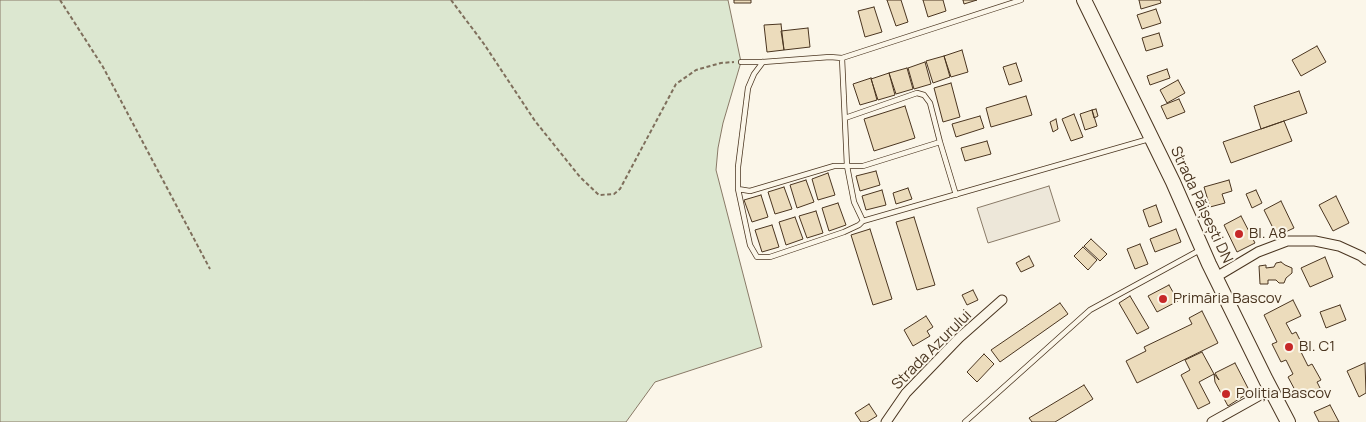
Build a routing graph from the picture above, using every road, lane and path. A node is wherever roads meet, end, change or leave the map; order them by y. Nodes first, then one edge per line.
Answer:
1 (60, 0) edge
2 (452, 0) edge
3 (1021, 0) edge
4 (1084, 0) edge
5 (842, 58) junction
6 (741, 62) joint
7 (763, 62) junction
8 (845, 118) junction
9 (1152, 138) junction
10 (940, 142) junction
11 (847, 166) junction
12 (738, 189) junction
13 (956, 195) junction
14 (863, 221) junction
15 (1202, 249) junction
16 (1366, 260) edge
17 (210, 269) dead end
18 (1216, 277) junction
19 (1002, 300) dead end
20 (1271, 390) junction
21 (886, 422) edge
22 (965, 422) edge
23 (1212, 422) edge
24 (1288, 422) edge

1 - 17 path
2 - 6 path
3 - 5 lane
4 - 9 main road, Strada Păișești DN
5 - 7 lane
5 - 8 lane
6 - 7 lane
7 - 12 lane
8 - 10 lane
8 - 11 lane
9 - 13 lane
9 - 15 main road, Strada Păișești DN
10 - 11 lane
10 - 13 lane
11 - 12 lane
11 - 14 lane
12 - 14 lane
13 - 14 lane
15 - 18 main road, Strada Păișești DN
15 - 22 lane
16 - 18 street
18 - 20 main road, Strada Păișești DN
19 - 21 street, Strada Azurului
20 - 23 street
20 - 24 main road, Strada Păișești DN

